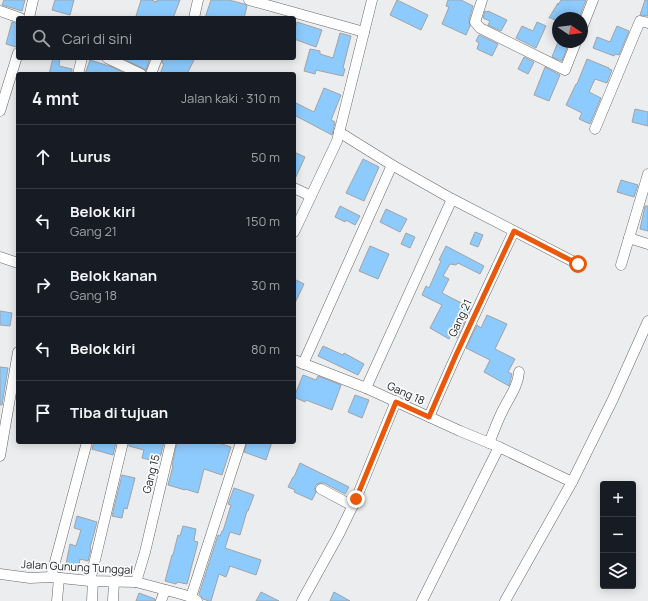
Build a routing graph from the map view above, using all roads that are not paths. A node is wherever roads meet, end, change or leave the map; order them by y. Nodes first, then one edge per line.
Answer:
1 (33, 0) edge
2 (198, 0) edge
3 (249, 0) edge
4 (372, 0) edge
5 (482, 0) edge
6 (593, 0) edge
7 (276, 8) junction
8 (0, 11) edge
9 (588, 13) edge
10 (29, 16) edge
11 (194, 16) edge
12 (273, 16) edge
13 (16, 17) edge
14 (648, 23) edge
15 (364, 32) junction
16 (574, 48) edge
17 (16, 60) edge
18 (82, 60) edge
19 (111, 60) edge
20 (156, 60) edge
21 (78, 72) edge
22 (137, 72) edge
23 (152, 72) edge
24 (0, 112) edge
25 (595, 129) dead end
26 (339, 132) junction
27 (392, 165) junction
28 (648, 174) edge
29 (296, 189) edge
30 (311, 196) junction
31 (452, 199) junction
32 (296, 228) edge
33 (514, 231) junction
34 (629, 238) junction
35 (648, 244) edge
36 (0, 257) edge
37 (16, 261) edge
38 (578, 264) dead end
39 (621, 265) dead end
40 (648, 321) edge
41 (298, 362) edge
42 (16, 364) edge
43 (519, 372) dead end
44 (366, 388) junction
45 (396, 402) junction
46 (429, 417) junction
47 (87, 444) edge
48 (123, 444) edge
49 (171, 444) edge
50 (240, 444) edge
51 (494, 445) junction
52 (0, 456) edge
53 (572, 482) junction
54 (320, 489) dead end
55 (353, 506) junction
56 (0, 574) edge
57 (55, 578) junction
58 (92, 581) junction
59 (114, 582) junction
60 (136, 582) junction
61 (165, 590) junction
62 (194, 599) edge
63 (57, 601) edge
64 (92, 601) edge
65 (113, 601) edge
66 (160, 601) edge
67 (302, 601) edge
68 (422, 601) edge
69 (505, 601) edge

1 - 10 street
2 - 11 street
3 - 7 street
4 - 15 street
5 - 16 street
6 - 9 street
7 - 12 street
7 - 15 street
8 - 13 street
14 - 25 street
15 - 26 street
17 - 24 street
18 - 21 street
19 - 22 street
20 - 23 street
26 - 27 street
26 - 30 street
27 - 31 street
27 - 41 street
28 - 34 street
29 - 30 street
30 - 32 street
31 - 33 street
31 - 44 street
33 - 38 street
33 - 46 street, Gang 21
34 - 35 street
34 - 39 street
36 - 37 street
40 - 53 street
41 - 44 street, Gang 18
42 - 52 street
43 - 51 street
44 - 45 street, Gang 18
45 - 46 street, Gang 18
45 - 55 street
46 - 51 street, Gang 18
47 - 57 street
48 - 58 street
49 - 60 street, Gang 15
50 - 62 street
51 - 53 street, Gang 18
51 - 68 street
53 - 69 street
54 - 55 street
55 - 67 street
56 - 57 street, Jalan Gunung Tunggal
57 - 58 street, Jalan Gunung Tunggal
57 - 63 street
58 - 59 street, Jalan Gunung Tunggal
58 - 64 street
59 - 60 street, Jalan Gunung Tunggal
59 - 65 street
60 - 61 street, Jalan Gunung Tunggal
61 - 62 street, Jalan Gunung Tunggal
61 - 66 street

